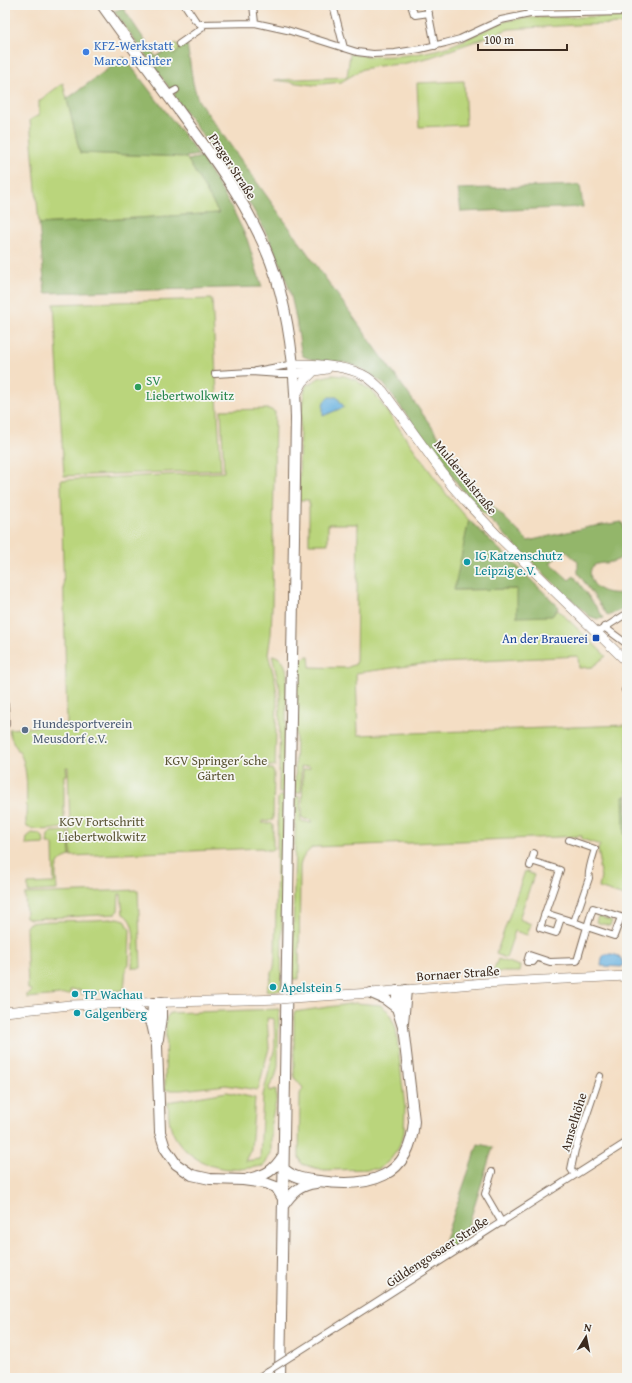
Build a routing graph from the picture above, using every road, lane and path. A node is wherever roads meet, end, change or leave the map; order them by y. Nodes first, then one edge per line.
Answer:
1 (102, 5) edge
2 (185, 5) edge
3 (253, 5) edge
4 (333, 5) edge
5 (411, 5) edge
6 (427, 5) edge
7 (529, 5) edge
8 (429, 12) junction
9 (627, 12) edge
10 (530, 14) junction
11 (256, 23) junction
12 (203, 24) junction
13 (179, 44) dead end
14 (435, 46) junction
15 (344, 48) junction
16 (335, 367) junction
17 (294, 369) junction
18 (251, 372) junction
19 (313, 372) junction
20 (215, 374) dead end
21 (296, 397) junction
22 (627, 614) edge
23 (601, 630) junction
24 (627, 644) edge
25 (627, 662) edge
26 (5, 705) edge
27 (6, 724) dead end
28 (569, 840) dead end
29 (534, 853) dead end
30 (545, 913) junction
31 (561, 918) junction
32 (624, 918) edge
33 (574, 922) junction
34 (587, 927) junction
35 (536, 958) dead end
36 (627, 976) edge
37 (401, 990) junction
38 (371, 994) junction
39 (157, 1003) junction
40 (123, 1004) junction
41 (397, 1008) junction
42 (5, 1012) edge
43 (152, 1024) junction
44 (403, 1027) junction
45 (157, 1046) junction
46 (600, 1076) dead end
47 (627, 1142) edge
48 (283, 1156) junction
49 (283, 1168) junction
50 (492, 1172) dead end
51 (575, 1175) junction
52 (243, 1180) junction
53 (326, 1182) junction
54 (282, 1202) junction
55 (502, 1223) junction
56 (258, 1378) edge
57 (280, 1378) edge

1 - 17 main road, Prager Straße
2 - 12 street
3 - 11 street
4 - 15 street
5 - 8 street
6 - 8 street
7 - 10 street
8 - 14 street
9 - 10 street
10 - 14 street
11 - 12 street
11 - 15 street
12 - 13 street
14 - 15 street
16 - 17 main road, Muldentalstraße
16 - 19 main road, Muldentalstraße
16 - 23 main road, Muldentalstraße
17 - 18 street, Muldentalstraße
17 - 18 street, Muldentalstraße
17 - 19 main road, Muldentalstraße
17 - 21 main road, Prager Straße
18 - 20 street, Muldentalstraße
19 - 21 main road
21 - 48 main road, Prager Straße
22 - 23 street
23 - 24 street
23 - 25 main road, Muldentalstraße
26 - 27 street
28 - 33 street
29 - 30 street
30 - 31 street
30 - 31 street
31 - 33 street
32 - 34 street
32 - 34 street
33 - 34 street
34 - 35 street
36 - 37 main road, Bornaer Straße
37 - 38 main road, Bornaer Straße
37 - 41 main road
37 - 44 main road
38 - 39 main road, Bornaer Straße, bridge
38 - 41 main road
39 - 40 main road, Bornaer Straße
39 - 43 main road
39 - 45 main road
40 - 42 main road, Bornaer Straße
40 - 43 main road
41 - 44 main road
43 - 45 main road
44 - 53 main road
45 - 52 main road
46 - 51 street, Amselhöhe
47 - 51 street, Güldengossaer Straße
48 - 49 main road, Prager Straße
48 - 52 main road
49 - 53 main road
49 - 54 main road, Prager Straße
50 - 55 street
51 - 55 street, Güldengossaer Straße
52 - 54 main road
53 - 54 main road
54 - 57 main road, Prager Straße
55 - 56 street, Güldengossaer Straße, bridge

